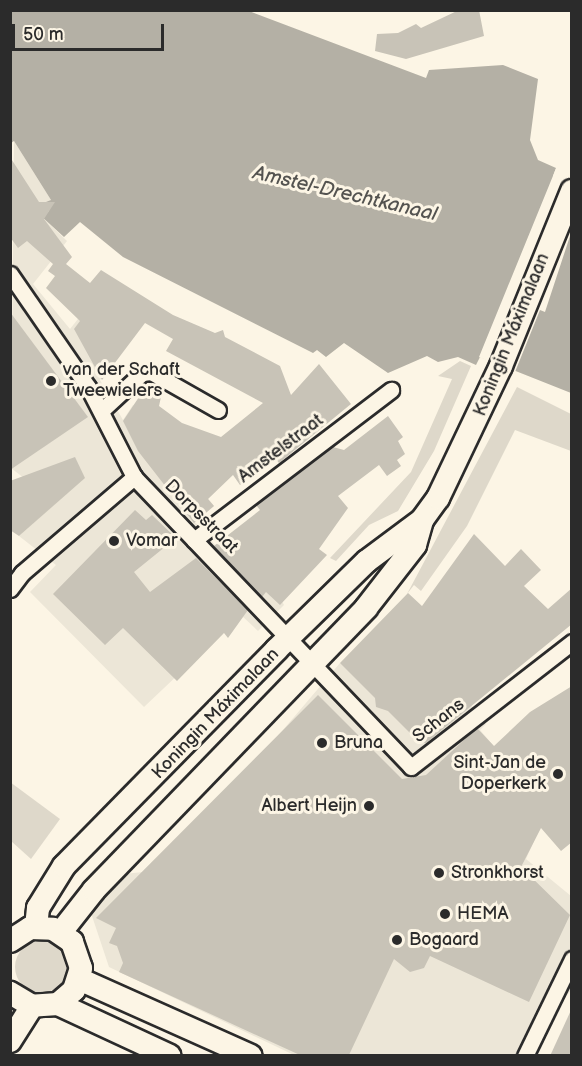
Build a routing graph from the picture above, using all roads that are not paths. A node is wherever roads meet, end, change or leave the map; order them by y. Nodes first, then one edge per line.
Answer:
1 (572, 191) edge
2 (10, 273) edge
3 (391, 390) dead end
4 (218, 410) dead end
5 (101, 411) junction
6 (134, 477) junction
7 (422, 520) junction
8 (194, 540) junction
9 (16, 569) edge
10 (10, 589) edge
11 (286, 641) junction
12 (572, 642) edge
13 (313, 669) junction
14 (36, 927) junction
15 (61, 932) junction
16 (11, 940) edge
17 (572, 959) edge
18 (79, 979) junction
19 (17, 999) edge
20 (58, 1004) junction
21 (10, 1041) edge
22 (170, 1056) edge
23 (251, 1056) edge
24 (525, 1056) edge

1 - 7 street, Koningin Máximalaan
2 - 5 street, Dorpsstraat
3 - 8 street, Amstelstraat
4 - 5 street
5 - 6 street, Dorpsstraat
6 - 8 street, Dorpsstraat
6 - 9 street
7 - 11 street, Koningin Máximalaan
7 - 13 street, Koningin Máximalaan
8 - 11 street, Dorpsstraat
9 - 10 street
11 - 13 street, Schans
11 - 14 street, Koningin Máximalaan
12 - 13 street, Schans
13 - 15 street, Koningin Máximalaan
14 - 15 street
14 - 16 street
15 - 18 street
17 - 24 street
18 - 20 street
18 - 23 street
19 - 20 street
19 - 21 street
20 - 22 street

